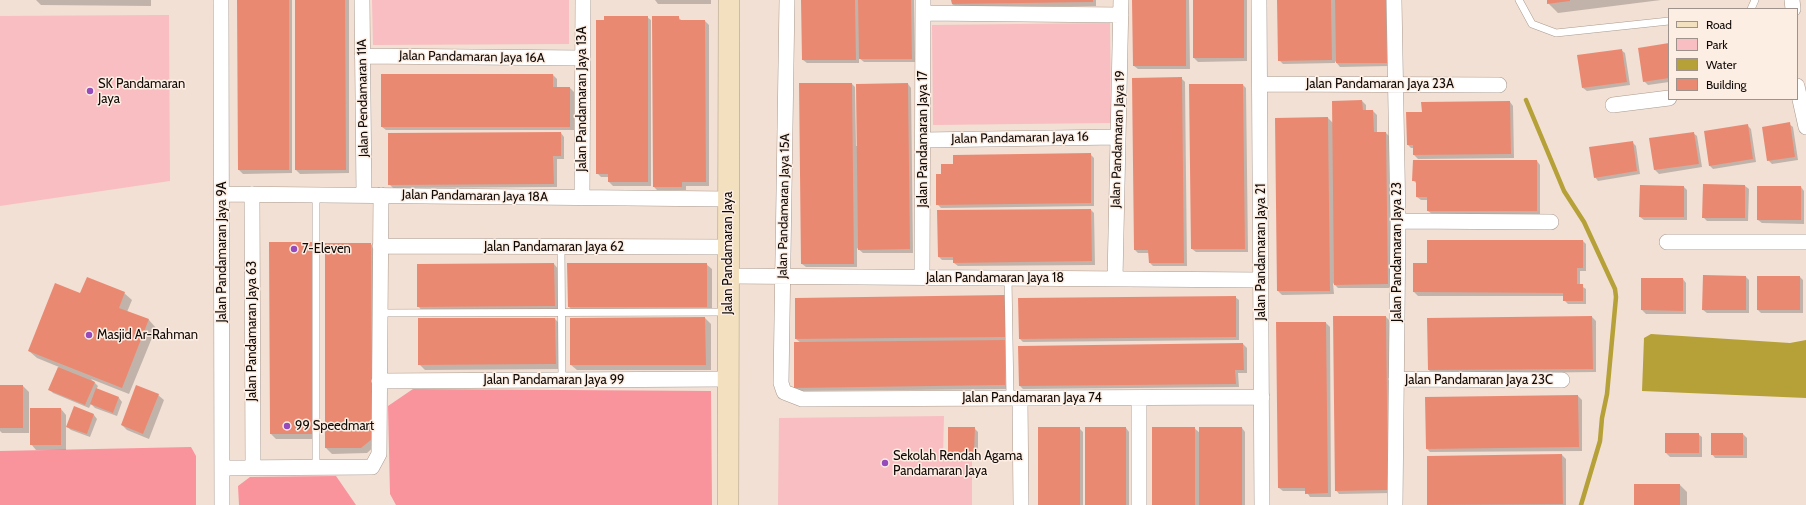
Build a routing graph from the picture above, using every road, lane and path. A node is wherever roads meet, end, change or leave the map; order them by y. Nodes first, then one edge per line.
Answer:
1 (221, 0) edge
2 (362, 0) edge
3 (583, 0) edge
4 (729, 0) edge
5 (786, 0) edge
6 (1259, 0) edge
7 (1394, 0) edge
8 (1519, 0) edge
9 (924, 7) edge
10 (1121, 7) edge
11 (1668, 21) edge
12 (362, 56) junction
13 (582, 58) junction
14 (1395, 83) junction
15 (1260, 84) junction
16 (1499, 85) dead end
17 (1798, 91) edge
18 (1668, 98) edge
19 (1612, 105) dead end
20 (1806, 127) edge
21 (1117, 137) junction
22 (924, 140) junction
23 (222, 194) junction
24 (252, 194) junction
25 (316, 195) junction
26 (364, 195) junction
27 (381, 195) junction
28 (582, 198) junction
29 (728, 199) junction
30 (1398, 221) junction
31 (1551, 222) dead end
32 (1667, 242) dead end
33 (1806, 242) edge
34 (380, 246) junction
35 (561, 247) junction
36 (728, 248) junction
37 (728, 276) junction
38 (783, 276) junction
39 (922, 278) junction
40 (1008, 278) junction
41 (1115, 279) junction
42 (1261, 280) junction
43 (728, 312) junction
44 (380, 313) junction
45 (561, 313) junction
46 (728, 379) junction
47 (1396, 379) junction
48 (562, 380) junction
49 (1562, 380) dead end
50 (379, 381) junction
51 (1015, 397) junction
52 (1262, 397) junction
53 (802, 398) joint
54 (1139, 398) junction
55 (222, 468) junction
56 (253, 468) junction
57 (316, 468) junction
58 (222, 505) edge
59 (728, 505) edge
60 (1021, 505) edge
61 (1139, 505) edge
62 (1262, 505) edge
63 (1395, 505) edge

1 - 23 street, Jalan Pandamaran Jaya 9A
2 - 12 street, Jalan Pendamaran 11A
3 - 13 street, Jalan Pandamaran Jaya 13A
4 - 29 main road, Jalan Pandamaran Jaya
5 - 38 street, Jalan Pandamaran Jaya 15A
6 - 15 street, Jalan Pandamaran Jaya 21
7 - 14 street, Jalan Pandamaran Jaya 23
8 - 11 lane
9 - 10 street
9 - 22 street, Jalan Pandamaran Jaya 17
10 - 21 street, Jalan Pandamaran Jaya 19
12 - 13 street, Jalan Pandamaran Jaya 16A
12 - 26 street, Jalan Pendamaran 11A
13 - 28 street, Jalan Pandamaran Jaya 13A
14 - 15 street, Jalan Pandamaran Jaya 23A
14 - 16 street, Jalan Pandamaran Jaya 23A
14 - 30 street, Jalan Pandamaran Jaya 23
15 - 42 street, Jalan Pandamaran Jaya 21
17 - 20 street
18 - 19 street
21 - 22 street, Jalan Pandamaran Jaya 16
21 - 41 street, Jalan Pandamaran Jaya 19
22 - 39 street, Jalan Pandamaran Jaya 17
23 - 24 street, Jalan Pandamaran Jaya 18A
23 - 55 street, Jalan Pandamaran Jaya 9A
24 - 25 street, Jalan Pandamaran Jaya 18A
24 - 56 street, Jalan Pandamaran Jaya 63
25 - 26 street, Jalan Pandamaran Jaya 18A
25 - 57 lane
26 - 27 street, Jalan Pandamaran Jaya 18A
27 - 28 street, Jalan Pandamaran Jaya 18A
27 - 34 street
28 - 29 street, Jalan Pandamaran Jaya 18A
29 - 36 main road, Jalan Pandamaran Jaya
30 - 31 street
30 - 47 street, Jalan Pandamaran Jaya 23
32 - 33 street
34 - 35 street, Jalan Pandamaran Jaya 62
34 - 44 street
35 - 36 street, Jalan Pandamaran Jaya 62
35 - 45 lane
36 - 37 main road, Jalan Pandamaran Jaya
37 - 38 street, Jalan Pandamaran Jaya 18
37 - 43 main road, Jalan Pandamaran Jaya
38 - 39 street, Jalan Pandamaran Jaya 18
38 - 53 street, Jalan Pandamaran Jaya 15A
39 - 40 street, Jalan Pandamaran Jaya 18
40 - 41 street, Jalan Pandamaran Jaya 18
40 - 51 lane
41 - 42 street, Jalan Pandamaran Jaya 18
42 - 52 street, Jalan Pandamaran Jaya 21
43 - 45 lane
43 - 46 main road, Jalan Pandamaran Jaya
44 - 45 lane
44 - 50 street
45 - 48 lane
46 - 48 street, Jalan Pandamaran Jaya 99
46 - 59 main road, Jalan Pandamaran Jaya
47 - 49 street, Jalan Pandamaran Jaya 23C
47 - 63 street, Jalan Pandamaran Jaya 23
48 - 50 street, Jalan Pandamaran Jaya 99
50 - 57 street
51 - 53 street, Jalan Pandamaran Jaya 74
51 - 54 street, Jalan Pandamaran Jaya 74
51 - 60 street
52 - 54 street, Jalan Pandamaran Jaya 74
52 - 62 street, Jalan Pandamaran Jaya 21
54 - 61 street
55 - 56 street
55 - 58 street, Jalan Pandamaran Jaya 9A
56 - 57 street

